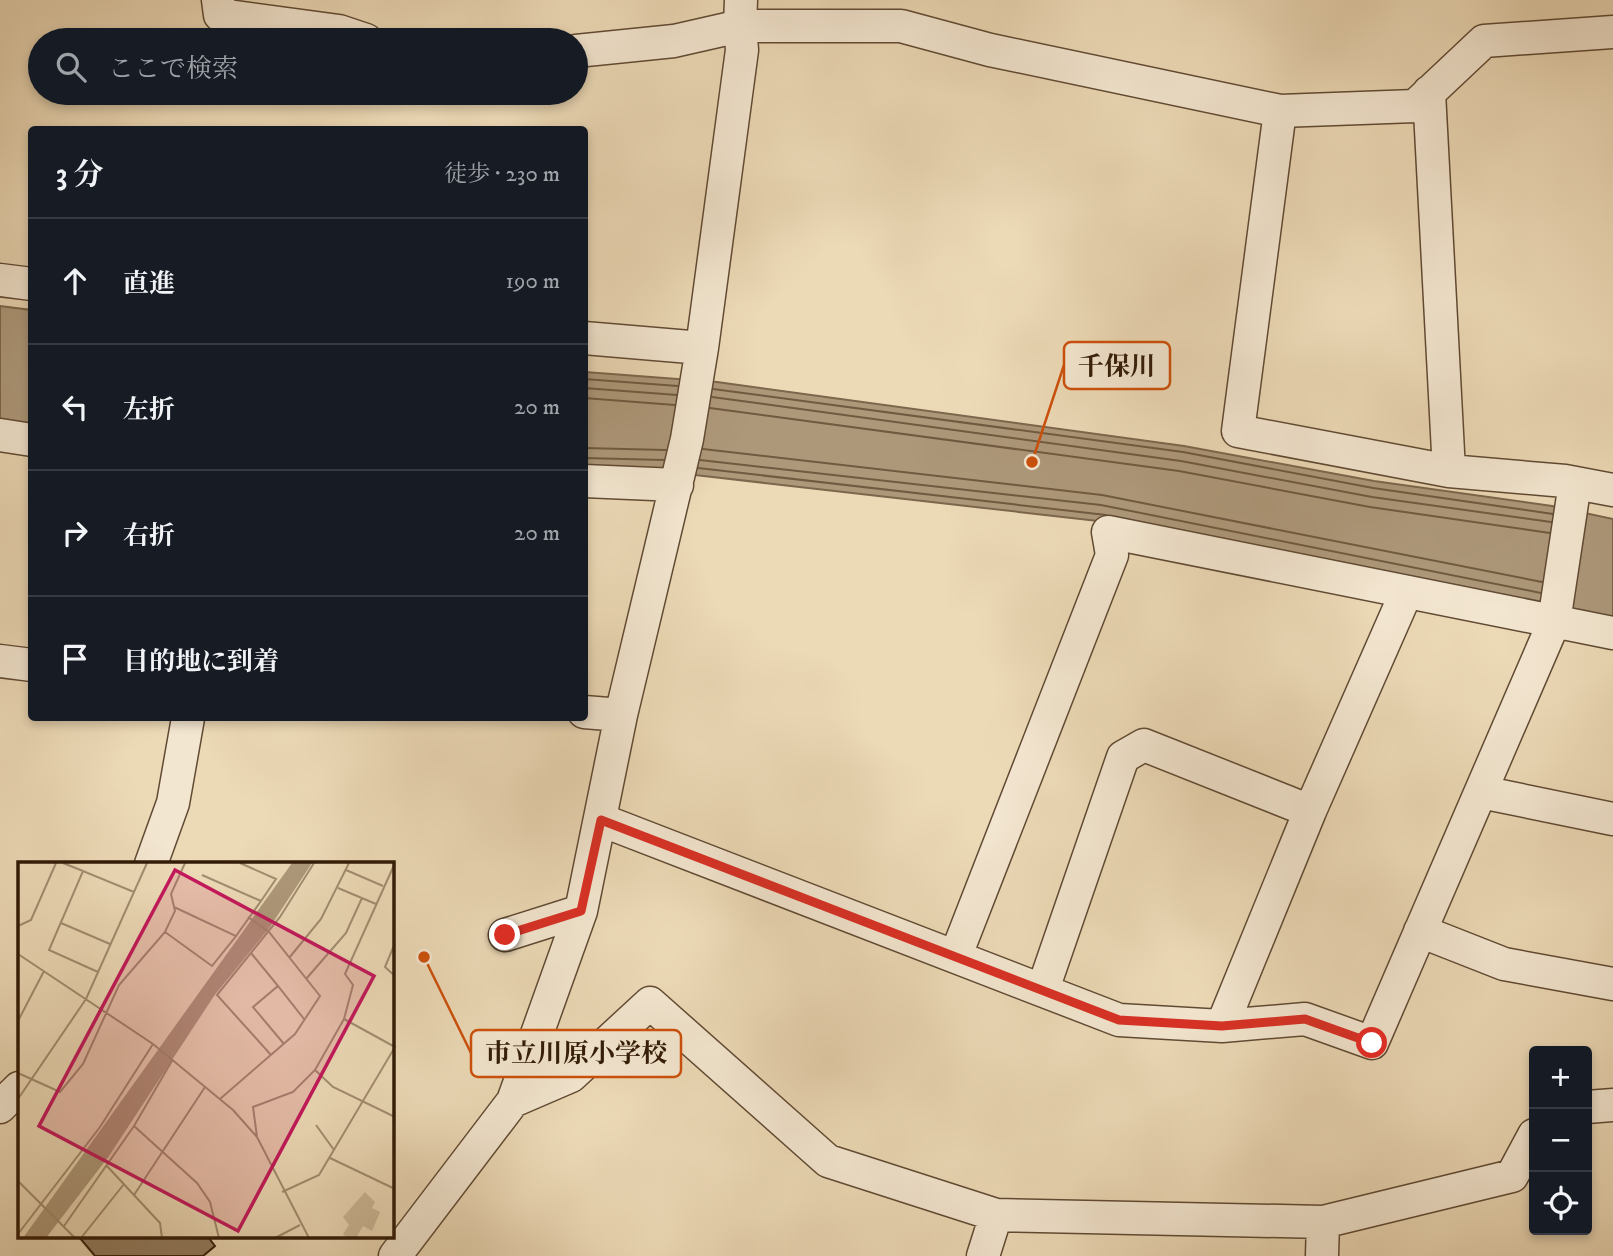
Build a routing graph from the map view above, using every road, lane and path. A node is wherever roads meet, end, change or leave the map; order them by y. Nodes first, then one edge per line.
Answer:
1 (218, 0) edge
2 (740, 13) edge
3 (317, 28) edge
4 (1613, 32) edge
5 (588, 50) edge
6 (1429, 92) junction
7 (1280, 111) junction
8 (0, 279) edge
9 (28, 283) edge
10 (588, 339) edge
11 (701, 354) junction
12 (0, 435) edge
13 (28, 438) edge
14 (1449, 471) junction
15 (588, 481) edge
16 (677, 485) junction
17 (1613, 490) edge
18 (1573, 493) junction
19 (1406, 593) junction
20 (1555, 617) junction
21 (1613, 633) edge
22 (0, 661) edge
23 (28, 664) edge
24 (588, 712) edge
25 (621, 715) junction
26 (187, 721) edge
27 (1481, 792) junction
28 (1310, 811) junction
29 (1613, 819) edge
30 (601, 820) junction
31 (152, 862) edge
32 (581, 911) junction
33 (1420, 932) junction
34 (505, 935) dead end
35 (956, 956) junction
36 (1613, 984) edge
37 (1043, 989) junction
38 (1222, 1026) junction
39 (18, 1089) edge
40 (513, 1101) junction
41 (1613, 1105) edge
42 (0, 1107) edge
43 (1592, 1107) edge
44 (1529, 1144) edge
45 (996, 1215) junction
46 (1323, 1222) junction
47 (394, 1256) edge
48 (983, 1256) edge
49 (1322, 1256) edge

1 - 3 street
2 - 5 street
2 - 7 street
2 - 11 street
4 - 6 street
6 - 7 street
6 - 14 street
7 - 14 street
8 - 9 street
10 - 11 street
11 - 16 street
12 - 13 street
14 - 18 street
15 - 16 street
16 - 25 street
17 - 18 street
18 - 20 street
19 - 20 street
19 - 28 street
19 - 35 street
20 - 21 street
20 - 27 street
22 - 23 street
24 - 25 street
25 - 30 street
26 - 31 street
27 - 29 street
27 - 33 street
28 - 37 street
28 - 38 street
30 - 32 street
30 - 35 street
32 - 34 street
32 - 40 street
33 - 36 street
33 - 38 street
35 - 37 street
37 - 38 street
39 - 42 street
40 - 45 street
40 - 47 street
41 - 43 street
44 - 46 street
45 - 46 street
45 - 48 street
46 - 49 street

